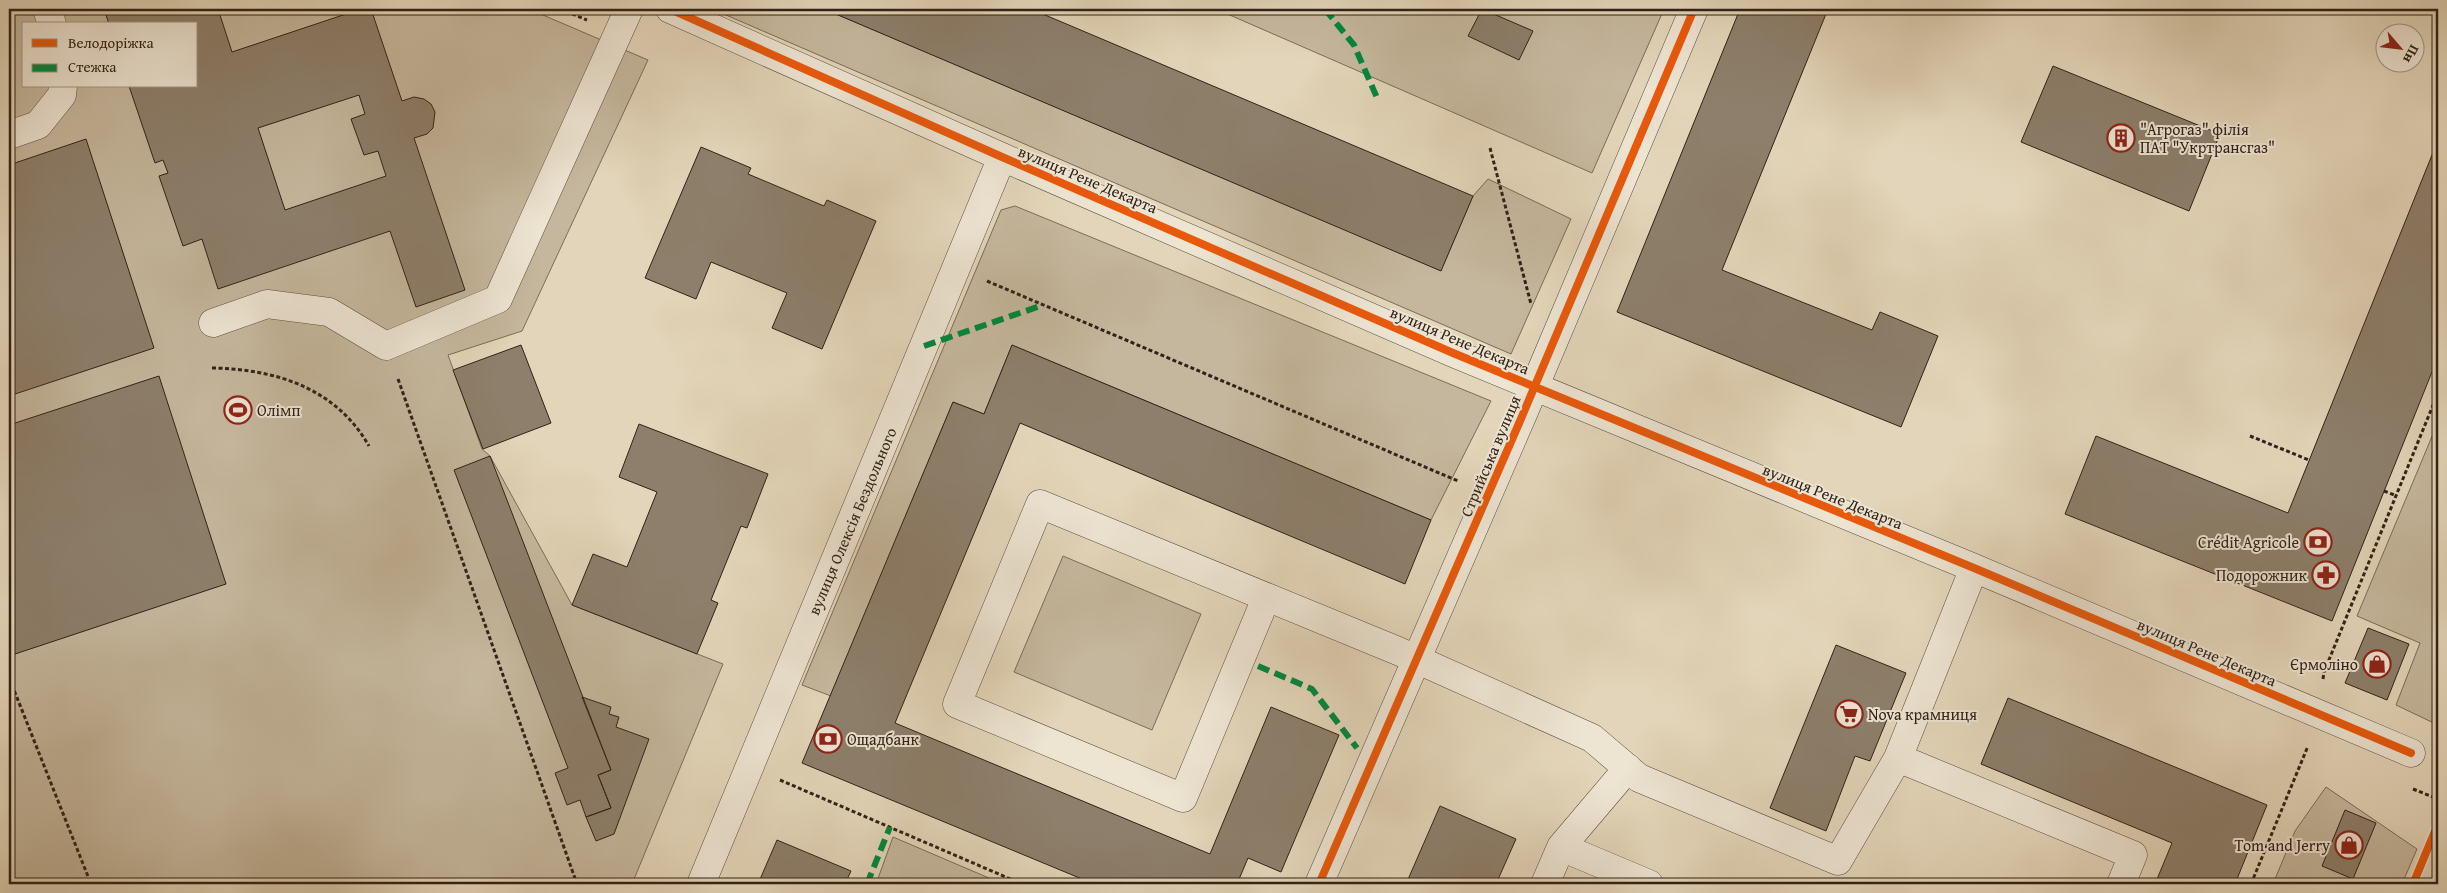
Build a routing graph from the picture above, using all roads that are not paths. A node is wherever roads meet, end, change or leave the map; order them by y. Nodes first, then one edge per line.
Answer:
1 (47, 9) edge
2 (629, 9) edge
3 (670, 9) edge
4 (1694, 9) edge
5 (51, 22) edge
6 (63, 88) edge
7 (9, 135) edge
8 (1002, 157) junction
9 (213, 323) dead end
10 (1534, 387) junction
11 (1974, 568) junction
12 (1266, 598) junction
13 (1416, 659) junction
14 (2411, 753) dead end
15 (1898, 758) junction
16 (1628, 768) junction
17 (1561, 847) junction
18 (701, 884) edge
19 (1319, 884) edge
20 (1545, 884) edge
21 (1648, 884) edge
22 (2121, 884) edge

1 - 5 street
2 - 9 street
3 - 8 street, вулиця Рене Декарта
4 - 10 street, Стрийська вулиця
6 - 7 street
8 - 10 street, вулиця Рене Декарта
8 - 18 street, вулиця Олексія Бездольного
10 - 11 street, вулиця Рене Декарта
10 - 13 street, Стрийська вулиця
11 - 14 street, вулиця Рене Декарта
11 - 15 street
12 - 12 street
12 - 13 street
13 - 16 street
13 - 19 street, Стрийська вулиця
15 - 16 street
15 - 22 street
16 - 17 street
17 - 20 street
17 - 21 street

